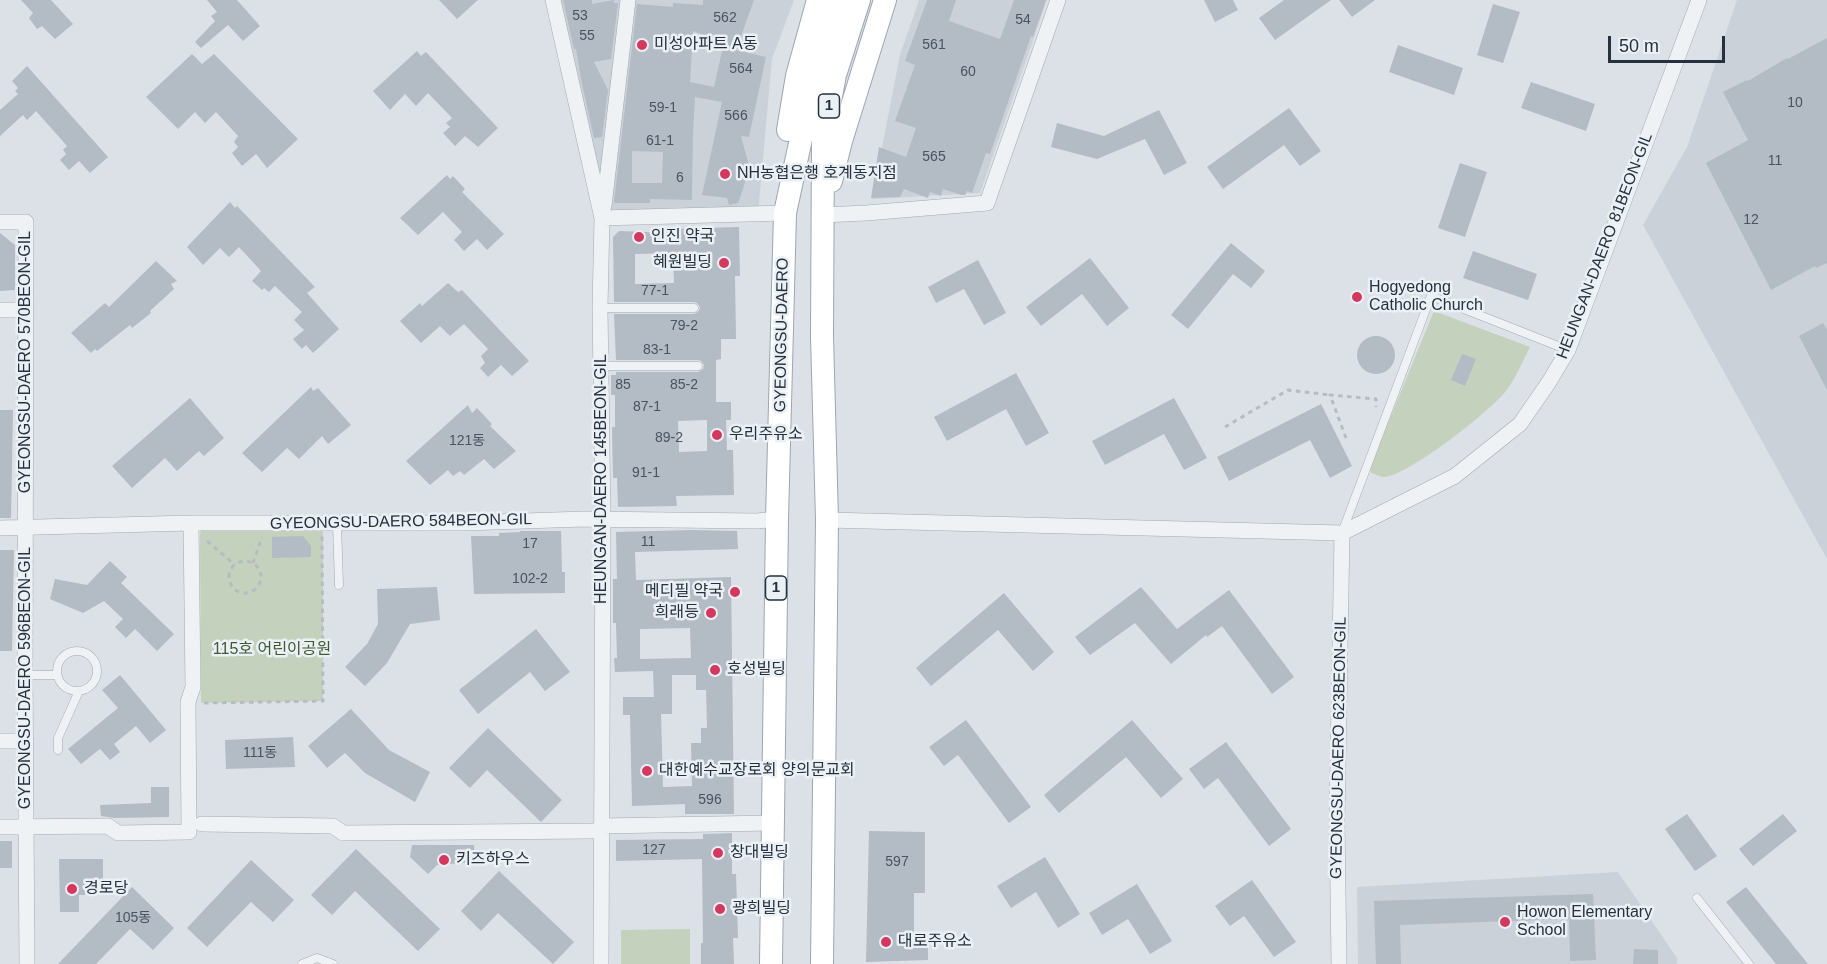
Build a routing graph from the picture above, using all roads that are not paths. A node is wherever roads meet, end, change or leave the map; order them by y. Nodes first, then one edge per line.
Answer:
1 (553, 0) edge
2 (628, 0) edge
3 (818, 0) edge
4 (838, 0) edge
5 (859, 0) edge
6 (885, 0) edge
7 (1058, 0) edge
8 (1699, 0) edge
9 (785, 213) junction
10 (823, 215) junction
11 (602, 218) junction
12 (0, 222) edge
13 (600, 308) junction
14 (694, 308) dead end
15 (0, 310) edge
16 (26, 310) junction
17 (1568, 350) junction
18 (601, 366) junction
19 (698, 366) dead end
20 (777, 519) junction
21 (603, 520) junction
22 (827, 520) junction
23 (337, 524) junction
24 (0, 528) edge
25 (25, 528) junction
26 (196, 529) junction
27 (1342, 533) junction
28 (339, 585) dead end
29 (25, 675) junction
30 (57, 675) junction
31 (79, 691) junction
32 (0, 741) edge
33 (26, 741) junction
34 (57, 750) dead end
35 (773, 823) junction
36 (0, 827) edge
37 (26, 828) junction
38 (195, 828) junction
39 (597, 829) junction
40 (1696, 898) dead end
41 (27, 964) edge
42 (302, 964) edge
43 (333, 964) edge
44 (601, 964) edge
45 (771, 964) edge
46 (822, 964) edge
47 (1339, 964) edge
48 (1749, 964) edge

1 - 11 street, HEUNGAN-DAERO 145BEON-GIL
2 - 11 street
3 - 9 main road
4 - 9 main road, GYEONGSU-DAERO / 1
5 - 10 main road, 1
6 - 10 main road
7 - 10 street
8 - 17 street, HEUNGAN-DAERO 81BEON-GIL
9 - 11 street
9 - 20 main road, GYEONGSU-DAERO / 1
10 - 22 main road, 1
11 - 13 street, HEUNGAN-DAERO 145BEON-GIL
12 - 16 street, GYEONGSU-DAERO 570BEON-GIL
13 - 14 lane
13 - 18 street, HEUNGAN-DAERO 145BEON-GIL
15 - 16 street
16 - 25 street, GYEONGSU-DAERO 570BEON-GIL
17 - 27 street, HEUNGAN-DAERO 81BEON-GIL
17 - 27 lane
18 - 19 lane
18 - 21 street, HEUNGAN-DAERO 145BEON-GIL
20 - 21 street, GYEONGSU-DAERO 584BEON-GIL
20 - 35 main road, GYEONGSU-DAERO / 1
21 - 23 street, GYEONGSU-DAERO 584BEON-GIL
21 - 39 street, HEUNGAN-DAERO 145BEON-GIL
22 - 27 street
22 - 46 main road, 1
23 - 26 street, GYEONGSU-DAERO 584BEON-GIL
23 - 28 lane
24 - 25 street, GYEONGSU-DAERO 584BEON-GIL
25 - 26 street, GYEONGSU-DAERO 584BEON-GIL
25 - 29 street, GYEONGSU-DAERO 596BEON-GIL
26 - 38 street
27 - 47 street, GYEONGSU-DAERO 623BEON-GIL
29 - 30 lane
29 - 33 street, GYEONGSU-DAERO 596BEON-GIL
30 - 31 lane
30 - 31 lane
31 - 34 lane
32 - 33 street
33 - 37 street, GYEONGSU-DAERO 596BEON-GIL
35 - 39 street, GYEONGSU-DAERO 596BEON-GIL
35 - 45 main road, GYEONGSU-DAERO / 1
36 - 37 street, GYEONGSU-DAERO 596BEON-GIL
37 - 38 street, GYEONGSU-DAERO 596BEON-GIL
37 - 41 street, GYEONGSU-DAERO 596BEON-GIL
38 - 39 street, GYEONGSU-DAERO 596BEON-GIL
39 - 44 street, HEUNGAN-DAERO 145BEON-GIL
40 - 48 lane
42 - 43 lane

